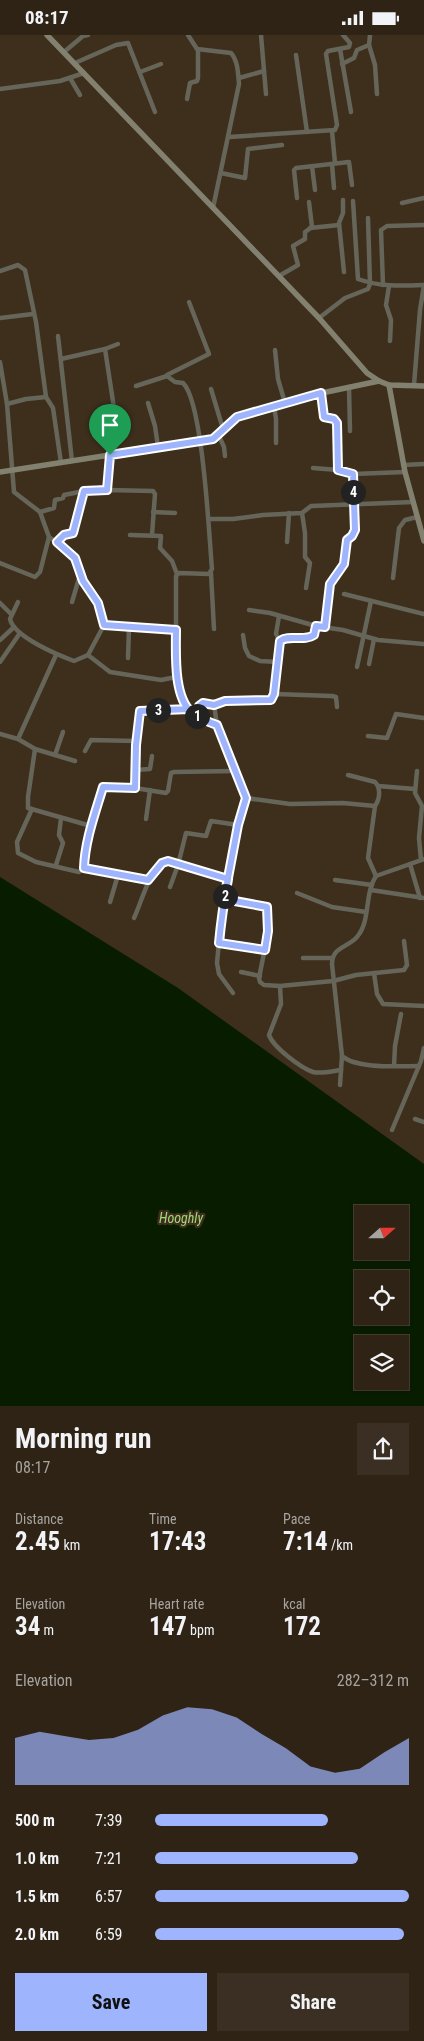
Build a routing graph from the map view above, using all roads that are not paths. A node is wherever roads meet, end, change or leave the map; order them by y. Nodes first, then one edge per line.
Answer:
1 (47, 35) edge
2 (85, 35) edge
3 (188, 35) edge
4 (261, 35) edge
5 (343, 35) edge
6 (370, 35) edge
7 (369, 45) junction
8 (198, 49) junction
9 (340, 49) junction
10 (64, 52) junction
11 (296, 55) dead end
12 (74, 63) junction
13 (161, 64) dead end
14 (342, 64) junction
15 (264, 71) junction
16 (140, 72) junction
17 (84, 73) junction
18 (70, 78) junction
19 (239, 78) junction
20 (0, 89) edge
21 (266, 94) dead end
22 (377, 94) dead end
23 (80, 95) dead end
24 (187, 99) dead end
25 (155, 112) dead end
26 (350, 112) dead end
27 (332, 131) junction
28 (308, 132) junction
29 (229, 137) junction
30 (282, 145) dead end
31 (333, 163) junction
32 (312, 166) junction
33 (221, 173) junction
34 (352, 185) dead end
35 (334, 188) dead end
36 (314, 190) dead end
37 (296, 198) dead end
38 (424, 198) edge
39 (343, 200) dead end
40 (353, 201) dead end
41 (309, 202) dead end
42 (402, 203) dead end
43 (213, 208) junction
44 (368, 218) dead end
45 (339, 225) junction
46 (424, 225) edge
47 (310, 229) junction
48 (0, 271) edge
49 (344, 272) dead end
50 (279, 276) junction
51 (370, 284) junction
52 (383, 285) junction
53 (424, 285) edge
54 (389, 286) junction
55 (189, 302) dead end
56 (33, 314) junction
57 (0, 318) edge
58 (319, 318) junction
59 (422, 333) edge
60 (58, 336) dead end
61 (390, 341) dead end
62 (118, 344) dead end
63 (105, 349) junction
64 (275, 350) dead end
65 (61, 359) junction
66 (0, 362) edge
67 (166, 376) junction
68 (379, 381) junction
69 (136, 385) dead end
70 (389, 385) junction
71 (414, 385) junction
72 (424, 385) edge
73 (349, 387) junction
74 (211, 389) dead end
75 (321, 393) junction
76 (46, 397) junction
77 (148, 403) dead end
78 (285, 403) junction
79 (7, 404) junction
80 (274, 406) junction
81 (114, 408) dead end
82 (350, 431) dead end
83 (221, 432) junction
84 (201, 441) junction
85 (276, 443) dead end
86 (158, 447) junction
87 (110, 455) junction
88 (225, 456) dead end
89 (72, 461) junction
90 (61, 463) junction
91 (424, 464) edge
92 (403, 465) junction
93 (313, 468) dead end
94 (12, 470) junction
95 (338, 470) junction
96 (0, 472) edge
97 (405, 472) junction
98 (353, 474) junction
99 (107, 490) junction
100 (84, 491) junction
101 (413, 502) junction
102 (353, 504) junction
103 (40, 512) junction
104 (153, 512) junction
105 (175, 513) dead end
106 (289, 513) junction
107 (302, 513) junction
108 (417, 517) junction
109 (208, 519) junction
110 (130, 535) dead end
111 (152, 535) junction
112 (49, 537) junction
113 (424, 538) edge
114 (57, 542) junction
115 (287, 542) dead end
116 (0, 563) edge
117 (211, 573) junction
118 (80, 574) junction
119 (177, 574) junction
120 (393, 578) dead end
121 (306, 588) dead end
122 (344, 594) dead end
123 (371, 601) junction
124 (18, 602) dead end
125 (72, 602) dead end
126 (0, 603) edge
127 (249, 611) dead end
128 (424, 614) edge
129 (11, 615) junction
130 (279, 616) junction
131 (104, 625) junction
132 (316, 626) junction
133 (14, 627) junction
134 (129, 627) junction
135 (325, 627) junction
136 (214, 629) dead end
137 (176, 630) junction
138 (20, 633) junction
139 (243, 635) dead end
140 (364, 635) junction
141 (374, 639) junction
142 (0, 640) edge
143 (280, 641) junction
144 (424, 644) edge
145 (56, 655) junction
146 (88, 655) junction
147 (128, 658) dead end
148 (0, 662) edge
149 (278, 662) junction
150 (369, 664) dead end
151 (357, 667) dead end
152 (176, 677) junction
153 (274, 694) junction
154 (214, 705) junction
155 (336, 707) dead end
156 (189, 709) junction
157 (196, 715) junction
158 (424, 718) edge
159 (217, 725) junction
160 (63, 732) dead end
161 (0, 734) edge
162 (368, 736) dead end
163 (18, 739) junction
164 (136, 741) junction
165 (36, 749) junction
166 (85, 751) dead end
167 (55, 755) junction
168 (152, 756) dead end
169 (75, 761) dead end
170 (135, 770) junction
171 (234, 771) junction
172 (417, 771) dead end
173 (348, 775) dead end
174 (378, 786) junction
175 (135, 788) junction
176 (415, 789) junction
177 (150, 791) junction
178 (246, 798) junction
179 (375, 806) junction
180 (423, 806) edge
181 (32, 809) junction
182 (61, 818) junction
183 (146, 819) dead end
184 (238, 825) junction
185 (91, 826) junction
186 (423, 859) edge
187 (410, 864) junction
188 (56, 865) junction
189 (178, 865) junction
190 (84, 868) junction
191 (118, 875) junction
192 (376, 876) junction
193 (228, 879) junction
194 (148, 880) junction
195 (335, 880) dead end
196 (170, 887) dead end
197 (371, 888) junction
198 (297, 893) dead end
199 (422, 898) edge
200 (224, 899) junction
201 (110, 902) dead end
202 (366, 912) junction
203 (134, 918) dead end
204 (404, 941) dead end
205 (219, 943) junction
206 (265, 950) junction
207 (303, 958) dead end
208 (332, 958) junction
209 (241, 972) dead end
210 (374, 973) junction
211 (260, 976) junction
212 (332, 981) junction
213 (280, 986) junction
214 (232, 993) dead end
215 (424, 1006) edge
216 (401, 1014) dead end
217 (424, 1048) edge
218 (342, 1056) junction
219 (394, 1066) junction
220 (419, 1066) junction
221 (341, 1070) junction
222 (340, 1085) dead end
223 (415, 1119) dead end
224 (424, 1122) edge
225 (392, 1130) dead end

1 - 10 street
2 - 10 street
3 - 8 street
4 - 15 street
5 - 9 street
6 - 7 street
7 - 14 street
7 - 22 street
8 - 19 street
8 - 24 street
9 - 14 street
9 - 27 street
10 - 12 street
11 - 28 street
12 - 16 street
12 - 17 street
13 - 16 street
14 - 26 street
15 - 19 street
15 - 21 street
16 - 25 street
17 - 18 street
17 - 43 street
18 - 20 street
18 - 23 street
19 - 29 street
27 - 28 street
27 - 31 street
28 - 29 street
29 - 33 street
30 - 33 street
31 - 32 street
31 - 34 street
31 - 35 street
32 - 36 street
32 - 37 street
33 - 43 street
38 - 42 street
39 - 45 street
40 - 51 street
41 - 47 street
43 - 50 street
44 - 51 street
45 - 47 street
45 - 49 street
46 - 52 street
47 - 50 street
48 - 56 street
50 - 58 street
51 - 52 street
51 - 58 street
52 - 54 street
53 - 54 street
53 - 59 street
54 - 61 street
55 - 67 street
56 - 57 street
56 - 76 street
58 - 68 street
59 - 71 street
60 - 65 street
62 - 63 street
63 - 65 street
63 - 81 street
64 - 78 street
65 - 89 street
66 - 79 street
67 - 69 street
67 - 84 street
68 - 70 street
68 - 73 street
70 - 71 street
70 - 92 street
71 - 72 street
73 - 75 street
73 - 82 street
74 - 83 street
75 - 78 street
75 - 95 street
76 - 79 street
76 - 90 street
77 - 86 street
78 - 80 street
79 - 94 street
80 - 83 street
80 - 85 street
83 - 84 street
83 - 88 street
84 - 86 street
84 - 109 street
86 - 87 street
87 - 89 street
87 - 99 street
89 - 90 street
90 - 94 street
91 - 92 street
92 - 97 street
93 - 95 street
94 - 96 street
94 - 103 street
95 - 98 street
97 - 98 street
97 - 101 street
98 - 102 street
99 - 100 street
99 - 104 street
100 - 103 street
100 - 114 street
101 - 102 street
101 - 108 street
102 - 107 street
102 - 135 street
103 - 112 street
104 - 105 street
104 - 111 street
106 - 107 street
106 - 109 street
106 - 115 street
107 - 121 street
108 - 113 street
108 - 120 street
109 - 117 street
110 - 111 street
111 - 119 street
112 - 114 street
112 - 116 street
114 - 118 street
117 - 119 street
117 - 136 street
118 - 125 street
118 - 131 street
119 - 137 street
122 - 123 street
123 - 128 street
123 - 140 street
124 - 129 street
126 - 129 street
127 - 130 street
129 - 133 street
130 - 132 street
130 - 143 street
131 - 134 street
131 - 146 street
132 - 135 street
132 - 143 street
133 - 138 street
133 - 142 street
134 - 137 street
134 - 147 street
135 - 140 street
137 - 152 street
138 - 145 street
138 - 148 street
139 - 149 street
140 - 141 street
140 - 151 street
141 - 144 street
141 - 150 street
143 - 149 street
145 - 146 street
145 - 163 street
146 - 152 street
149 - 153 street
152 - 156 street
153 - 154 street
153 - 155 street
154 - 157 street
154 - 159 street
156 - 157 street
156 - 164 street
157 - 159 street
158 - 162 street
159 - 171 street
160 - 167 street
161 - 163 street
163 - 165 street
164 - 166 street
164 - 170 street
165 - 167 street
165 - 181 street
167 - 169 street
168 - 170 street
170 - 175 street
171 - 177 street
171 - 178 street
172 - 176 street
173 - 174 street
174 - 176 street
174 - 179 street
175 - 177 street
175 - 185 street
176 - 180 street
177 - 183 street
178 - 179 street
178 - 184 street
179 - 192 street
180 - 186 street
181 - 182 street
181 - 188 street
182 - 185 street
182 - 188 street
184 - 189 street
184 - 193 street
185 - 190 street
186 - 187 street
187 - 192 street
187 - 199 street
188 - 190 street
189 - 193 street
189 - 194 street
189 - 196 street
190 - 191 street
191 - 194 street
191 - 201 street
192 - 197 street
193 - 200 street
194 - 203 street
195 - 197 street
197 - 199 street
197 - 202 street
198 - 202 street
200 - 205 street
200 - 206 street
202 - 208 street
204 - 210 street
205 - 206 street
205 - 214 street
206 - 211 street
207 - 208 street
208 - 212 street
209 - 211 street
210 - 212 street
210 - 215 street
211 - 213 street
212 - 213 street
212 - 218 street
213 - 221 street
216 - 219 street
217 - 220 street
218 - 219 street
218 - 221 street
219 - 220 street
220 - 225 street
221 - 222 street
223 - 224 street

